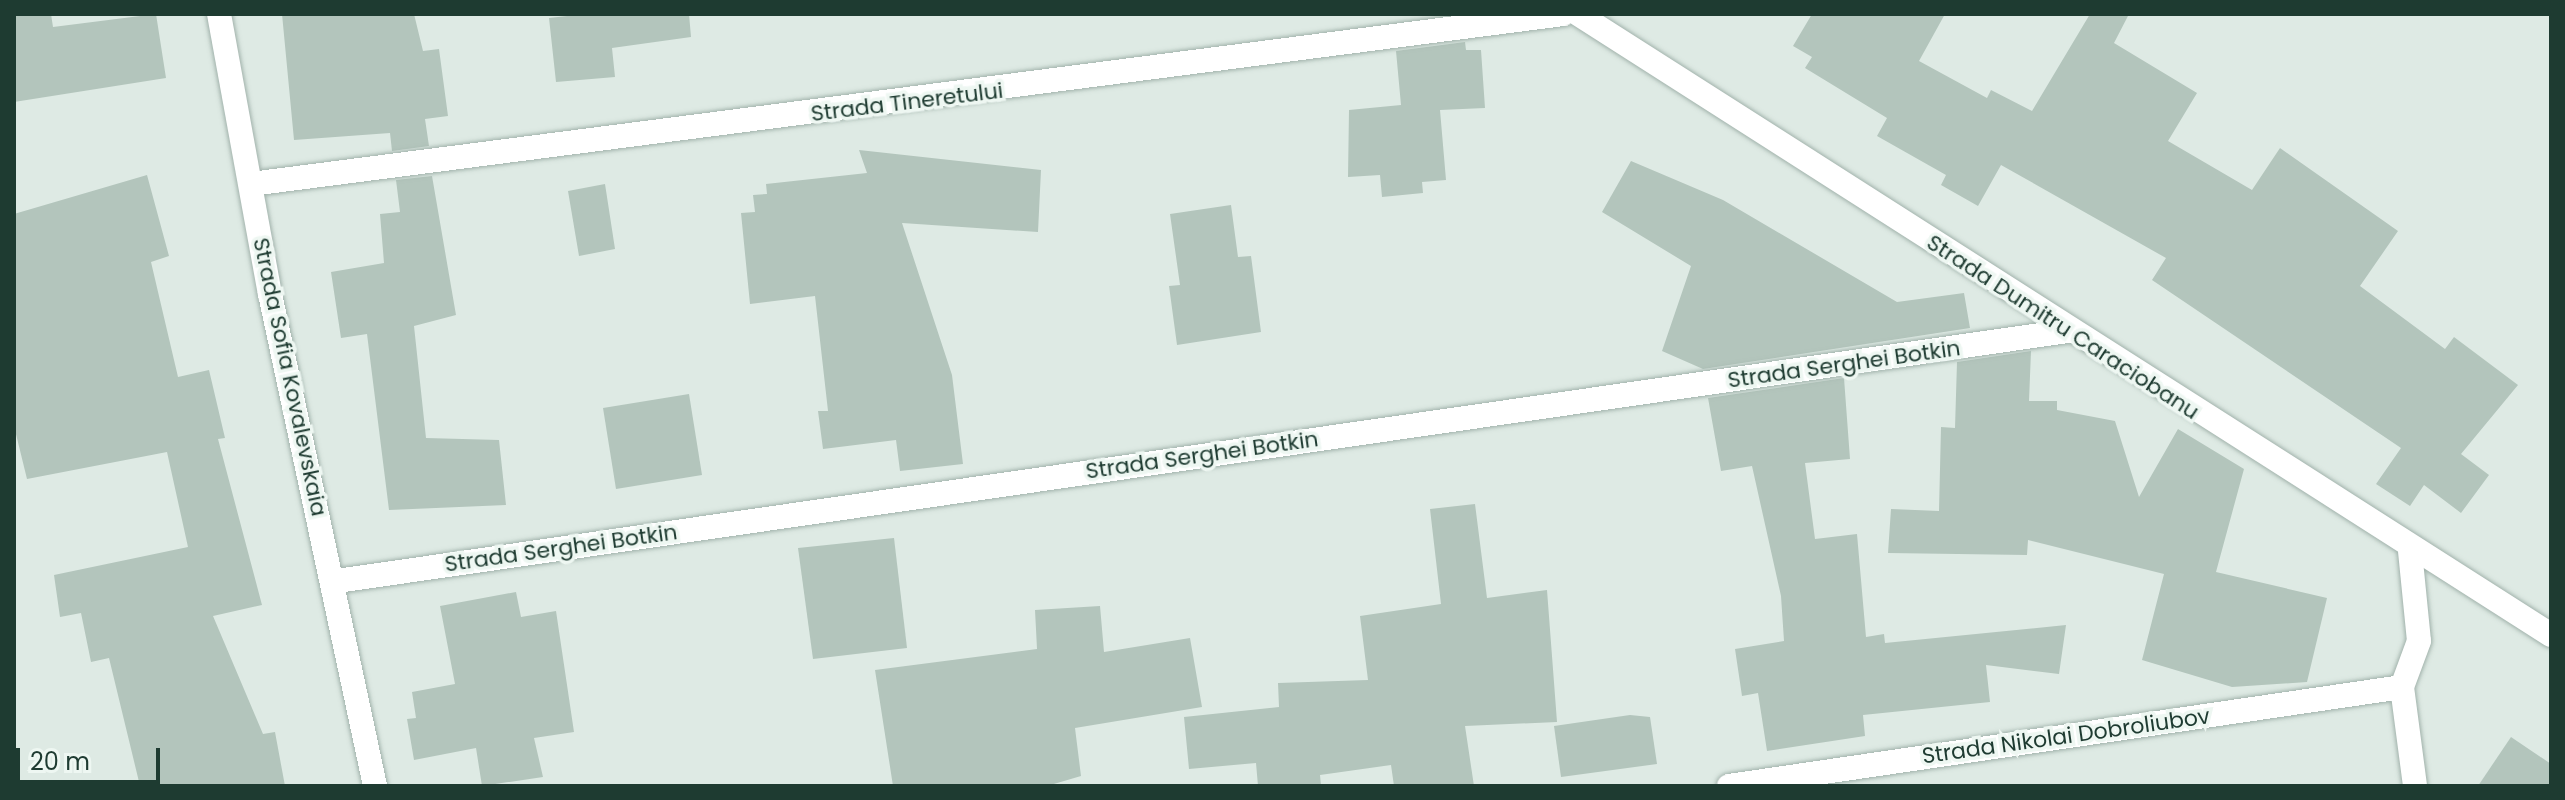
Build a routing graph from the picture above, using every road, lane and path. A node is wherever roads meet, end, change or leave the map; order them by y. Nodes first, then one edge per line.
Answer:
1 (219, 14) edge
2 (1563, 14) edge
3 (1578, 14) edge
4 (251, 184) junction
5 (2068, 331) junction
6 (2410, 551) junction
7 (337, 581) junction
8 (2551, 635) edge
9 (2402, 687) junction
10 (375, 786) edge
11 (1729, 786) edge
12 (2415, 786) edge

1 - 4 street, Strada Sofia Kovalevskaia
2 - 4 street, Strada Tineretului
3 - 5 street, Strada Dumitru Caraciobanu
4 - 7 street, Strada Sofia Kovalevskaia
5 - 6 street, Strada Dumitru Caraciobanu
5 - 7 street, Strada Serghei Botkin
6 - 8 street, Strada Dumitru Caraciobanu
6 - 9 street
7 - 10 street, Strada Sofia Kovalevskaia
9 - 11 street, Strada Nikolai Dobroliubov
9 - 12 street

